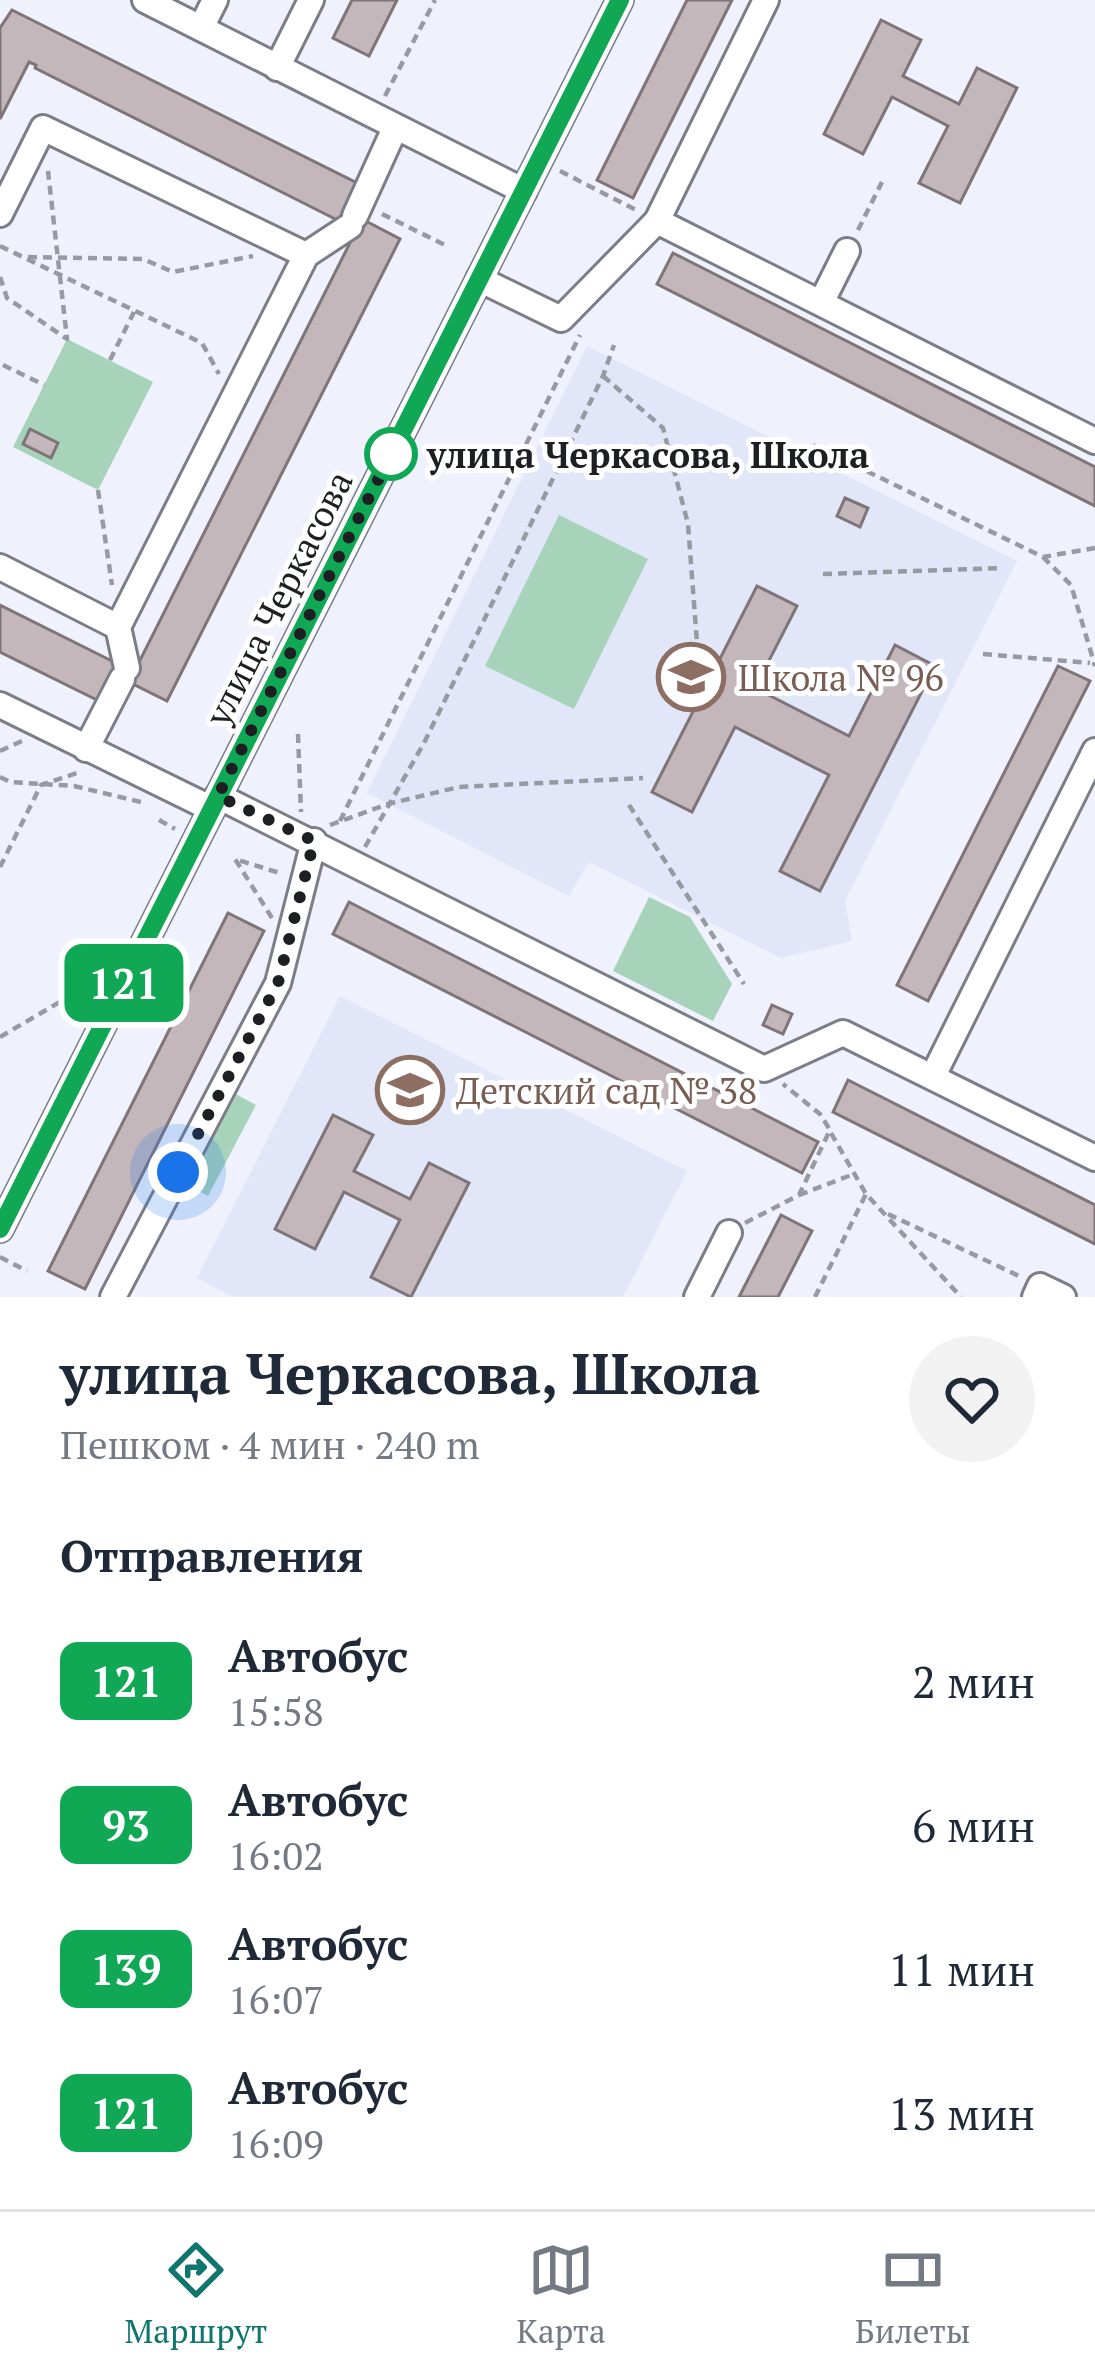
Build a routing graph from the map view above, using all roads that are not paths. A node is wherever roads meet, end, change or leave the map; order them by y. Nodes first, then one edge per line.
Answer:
1 (146, 0) edge
2 (215, 0) edge
3 (311, 0) edge
4 (620, 0) edge
5 (766, 0) edge
6 (201, 28) junction
7 (277, 68) junction
8 (385, 123) junction
9 (524, 191) junction
10 (0, 214) edge
11 (657, 220) junction
12 (847, 251) road end
13 (306, 255) junction
14 (479, 279) junction
15 (821, 303) junction
16 (1095, 441) edge
17 (0, 566) edge
18 (118, 627) junction
19 (0, 705) edge
20 (86, 749) junction
21 (1095, 751) edge
22 (215, 803) junction
23 (308, 838) junction
24 (933, 1076) junction
25 (1095, 1158) edge
26 (0, 1229) edge
27 (729, 1233) road end
28 (113, 1297) edge
29 (697, 1297) edge

1 - 6 street
2 - 6 street
3 - 7 street
4 - 9 street, улица Черкасова
5 - 11 street
6 - 7 street
7 - 8 street
8 - 9 street
8 - 13 street
9 - 14 street, улица Черкасова
10 - 13 street
11 - 14 street
11 - 15 street
12 - 15 street
13 - 18 street
14 - 22 street, улица Черкасова
15 - 16 street
17 - 18 street
18 - 20 street
19 - 20 street
20 - 22 street
21 - 24 street
22 - 23 street
22 - 26 street, улица Черкасова
23 - 24 street
23 - 28 street
24 - 25 street
27 - 29 street

